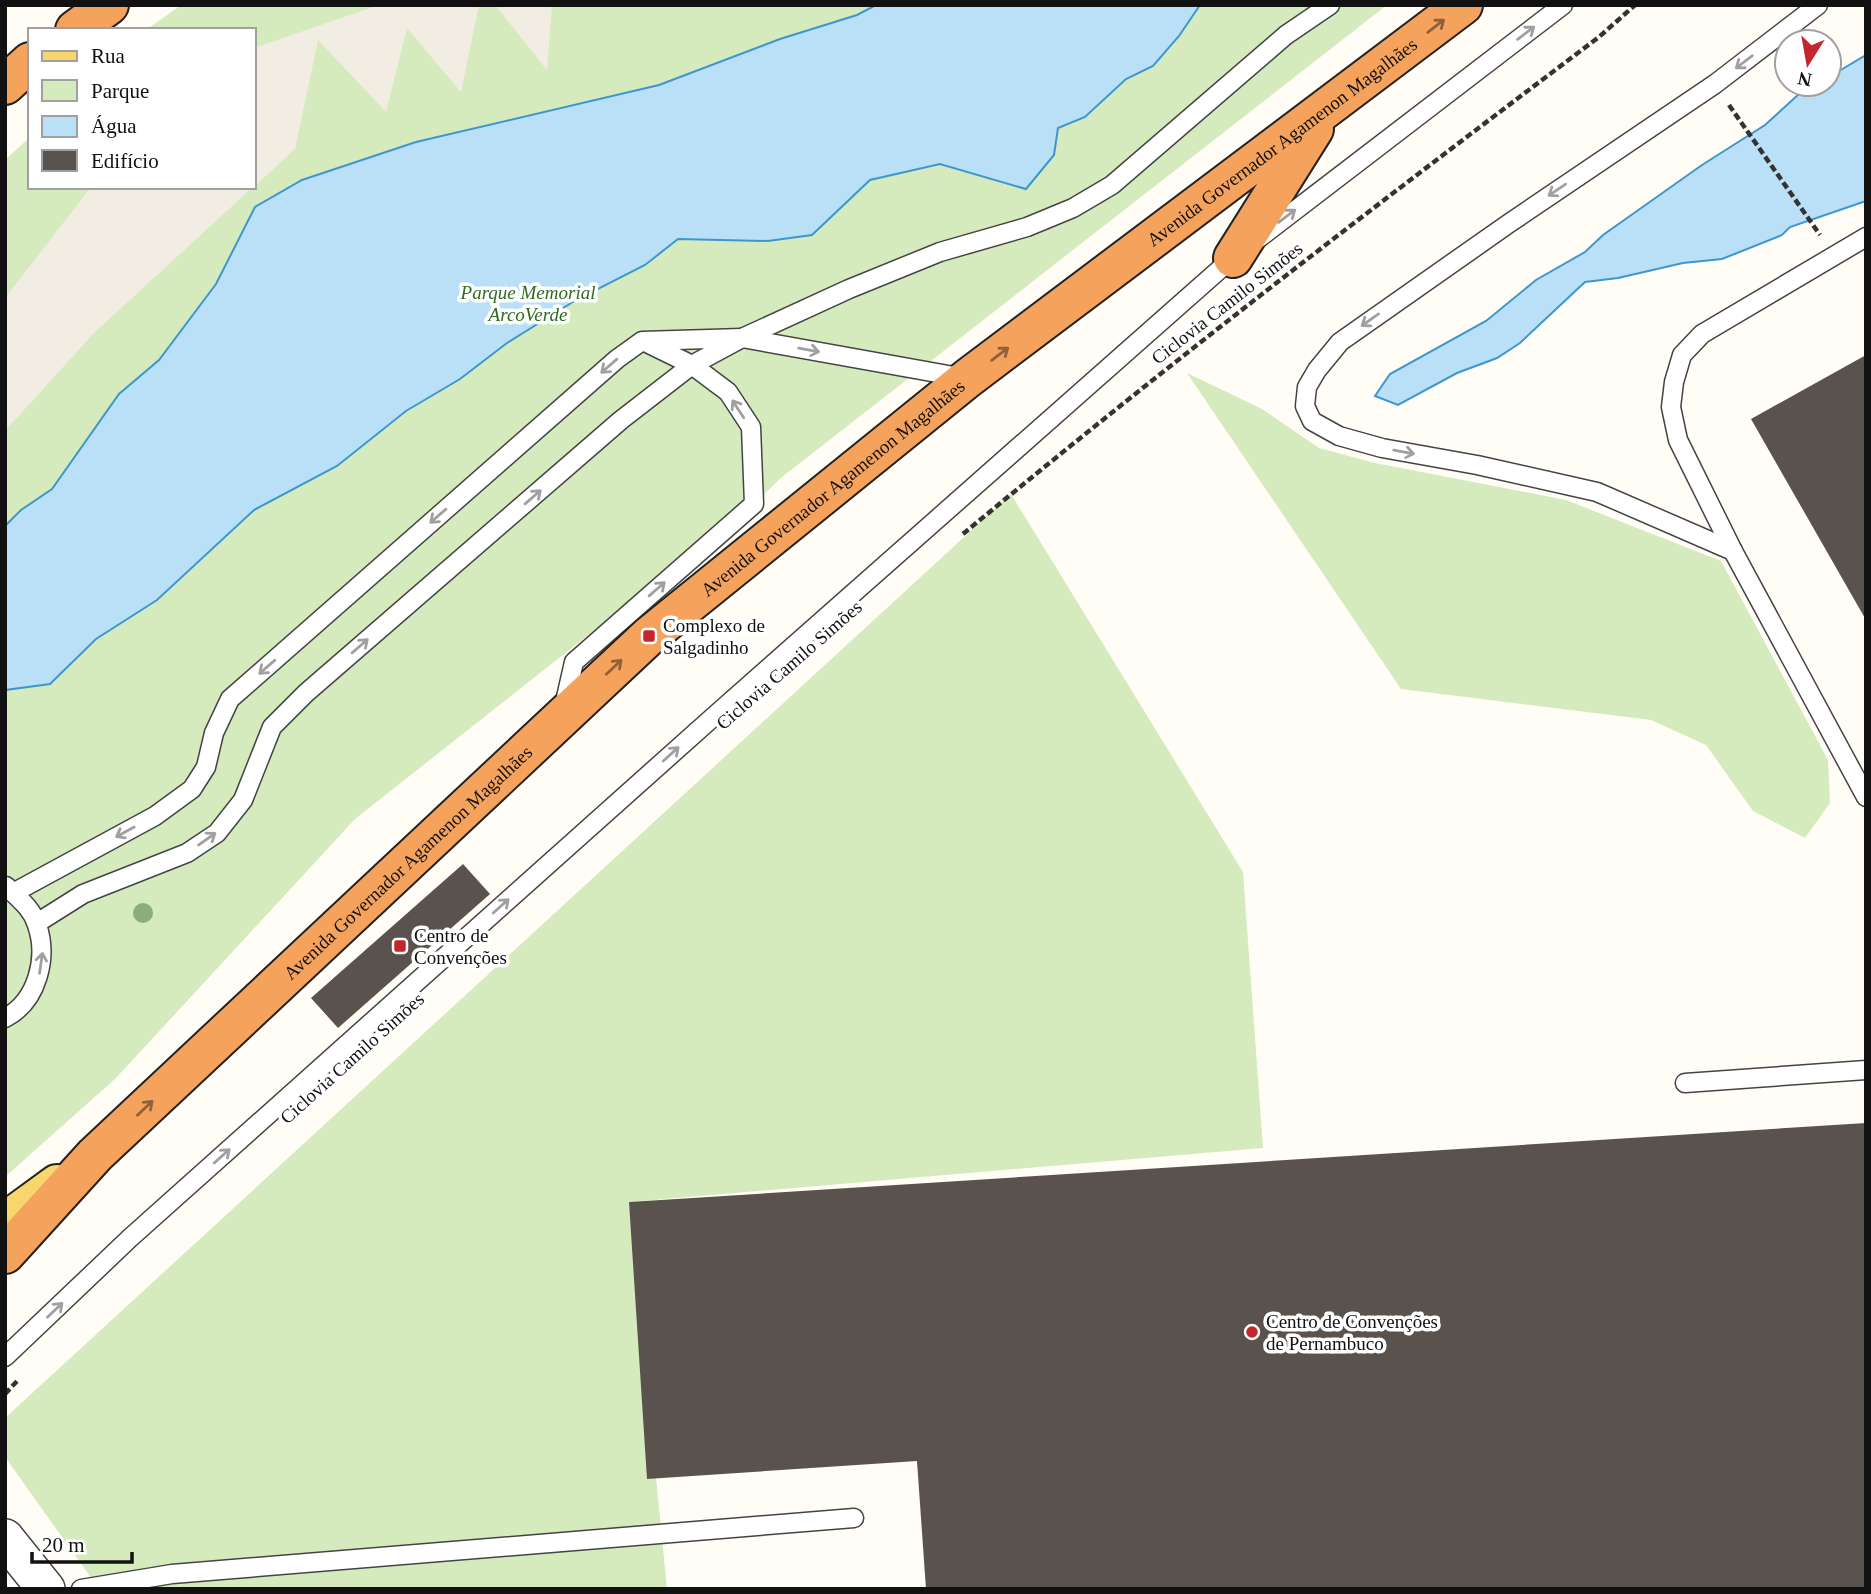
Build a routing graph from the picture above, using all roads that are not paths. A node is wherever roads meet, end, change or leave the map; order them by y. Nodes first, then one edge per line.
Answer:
1 (88, 5) edge
2 (109, 5) edge
3 (1330, 5) edge
4 (1463, 5) edge
5 (1563, 5) edge
6 (1818, 5) edge
7 (64, 28) edge
8 (78, 28) edge
9 (28, 64) edge
10 (5, 85) edge
11 (1325, 111) junction
12 (1866, 237) edge
13 (1233, 258) junction
14 (742, 338) junction
15 (642, 341) junction
16 (692, 365) junction
17 (968, 378) junction
18 (1733, 551) junction
19 (561, 716) junction
20 (1866, 797) edge
21 (9, 889) edge
22 (37, 923) junction
23 (5, 1018) edge
24 (1866, 1070) edge
25 (1685, 1083) dead end
26 (95, 1155) junction
27 (5, 1222) edge
28 (5, 1254) edge
29 (5, 1357) edge
30 (854, 1518) dead end
31 (5, 1538) edge
32 (174, 1581) edge
33 (46, 1589) edge
34 (81, 1589) edge

1 - 7 main road
2 - 8 highway
3 - 14 lane
11 -> 4 highway, Avenida Governador Agamenon Magalhães
13 -> 5 lane
6 -> 18 lane
9 - 10 highway
11 - 13 highway
17 -> 11 highway, Avenida Governador Agamenon Magalhães
12 - 18 lane
29 -> 13 lane
14 - 15 lane
14 - 16 lane
14 -> 17 lane
15 - 16 lane
15 -> 21 lane
19 -> 16 lane
22 -> 16 lane
19 -> 17 highway, Avenida Governador Agamenon Magalhães
18 - 20 lane
26 -> 19 highway, Avenida Governador Agamenon Magalhães
21 - 22 lane
23 -> 22 lane
24 - 25 lane
26 - 27 main road
26 - 28 highway, Avenida Governador Agamenon Magalhães
30 - 32 lane
31 - 33 street
32 - 34 lane

